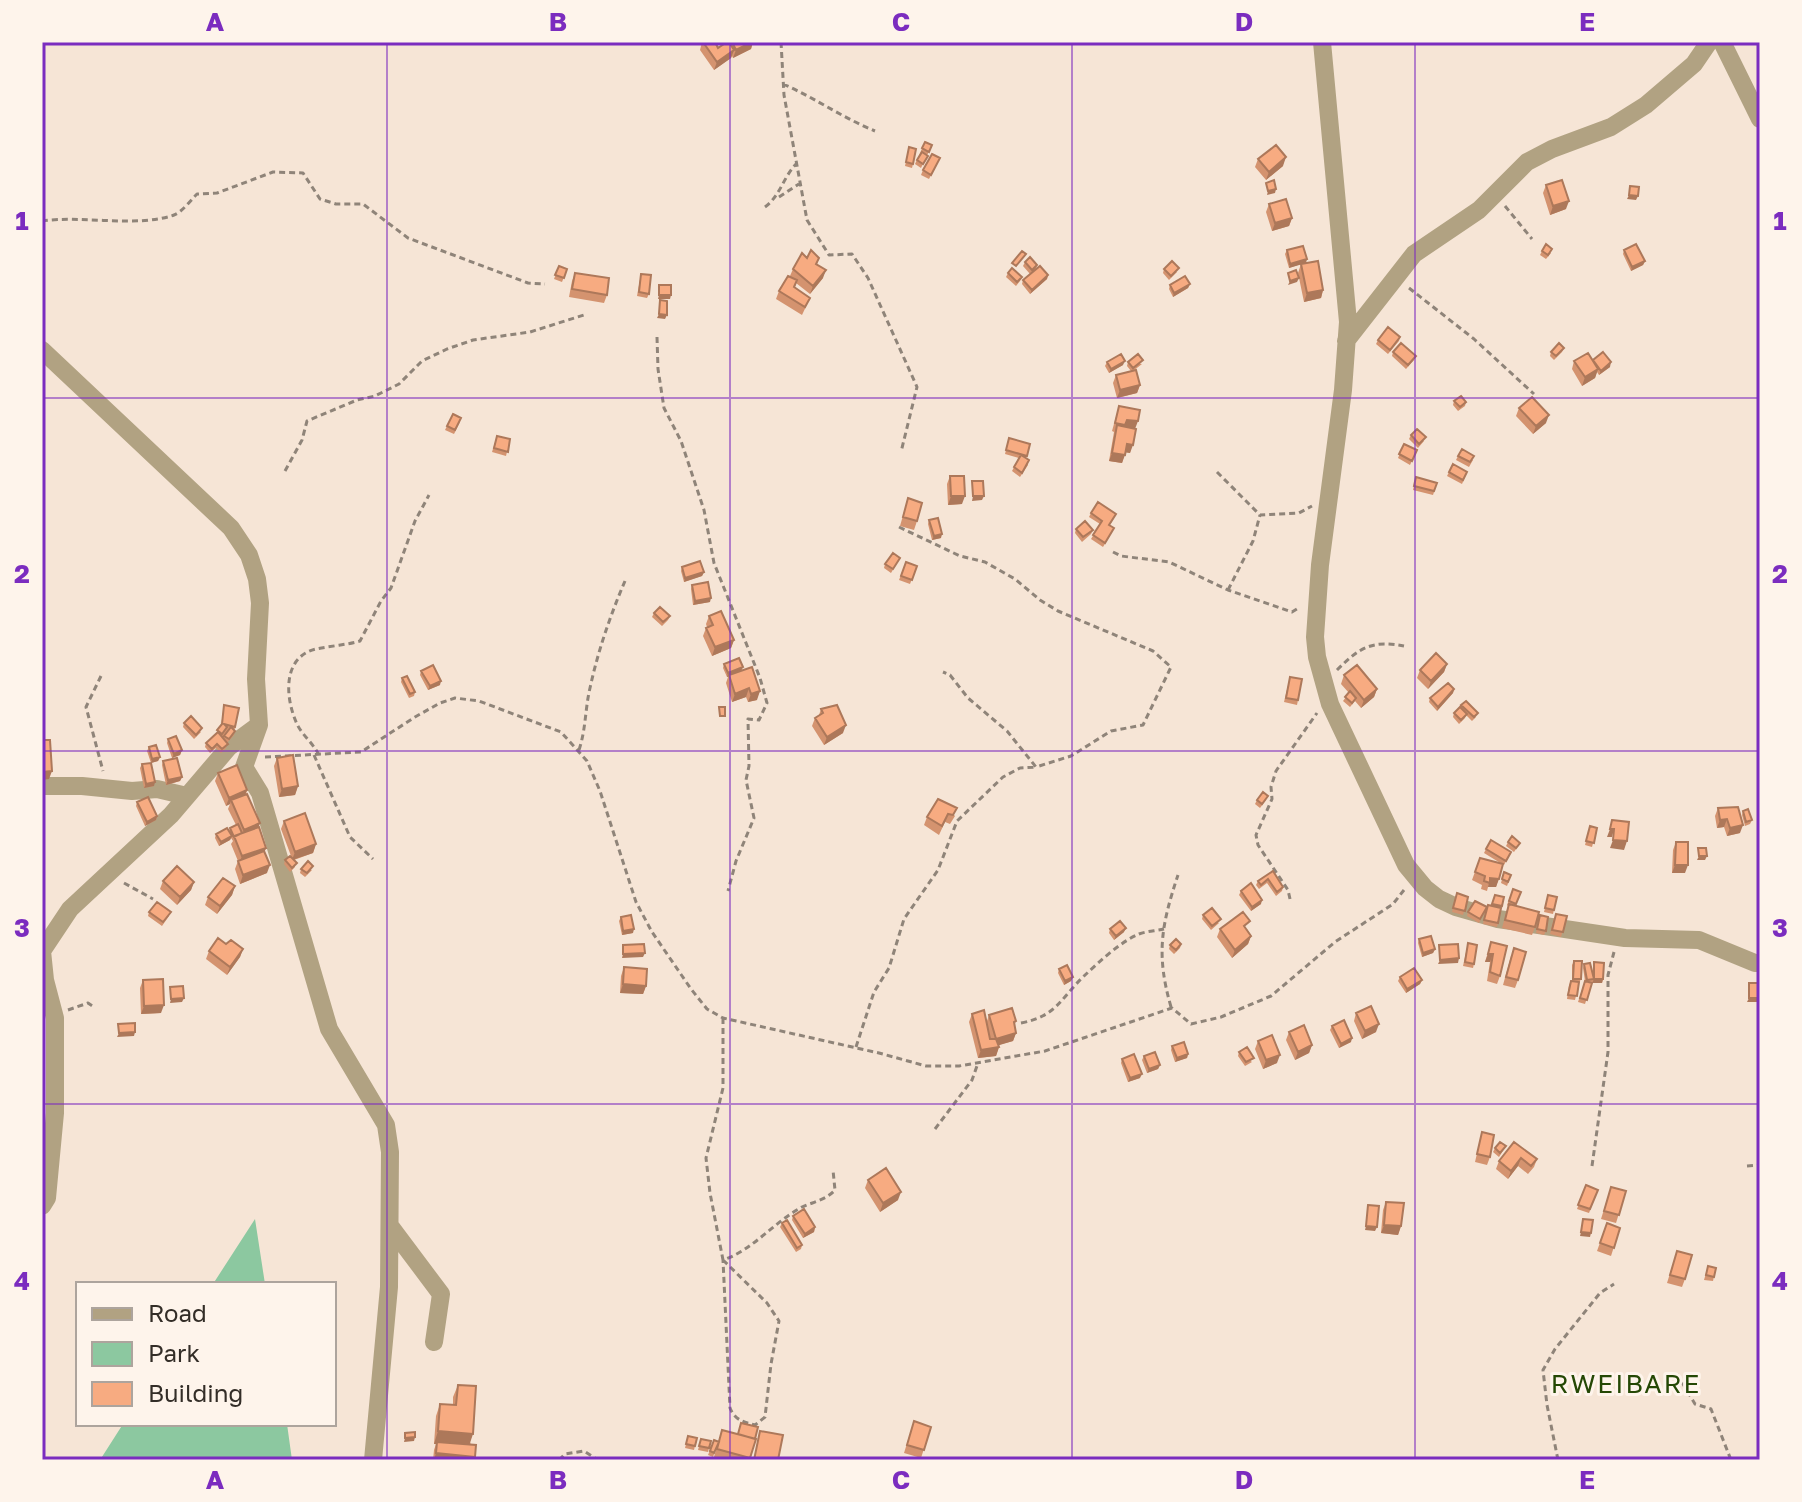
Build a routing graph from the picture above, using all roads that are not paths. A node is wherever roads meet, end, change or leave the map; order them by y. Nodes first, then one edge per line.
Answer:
1 (1322, 42) edge
2 (1709, 42) edge
3 (1722, 42) edge
4 (1760, 119) edge
5 (1346, 341) junction
6 (42, 350) edge
7 (259, 725) junction
8 (42, 786) edge
9 (187, 796) junction
10 (1760, 963) edge
11 (42, 1206) edge
12 (390, 1226) junction
13 (434, 1342) dead end
14 (373, 1460) edge

1 - 5 street
2 - 5 street
3 - 4 street
5 - 10 street
6 - 7 street
7 - 9 street
7 - 12 street
8 - 9 street
9 - 11 street
12 - 13 street
12 - 14 street

